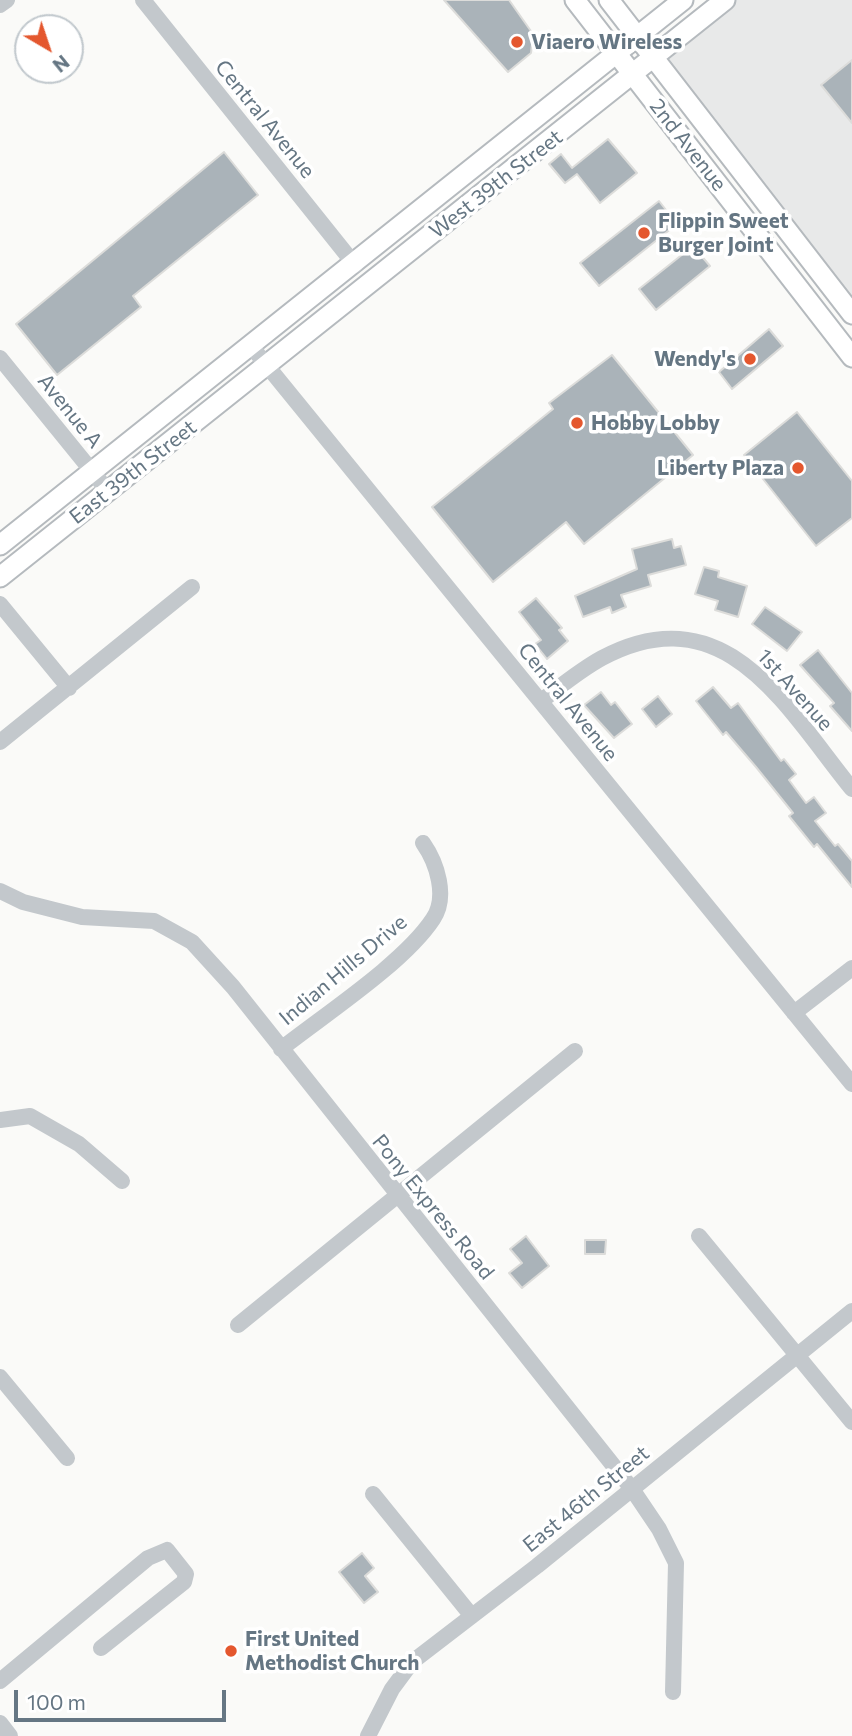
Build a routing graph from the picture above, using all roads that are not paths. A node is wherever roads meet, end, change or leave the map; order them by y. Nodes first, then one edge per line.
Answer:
1 (6, 0) edge
2 (143, 0) edge
3 (575, 0) edge
4 (609, 0) edge
5 (683, 0) edge
6 (725, 0) edge
7 (0, 5) edge
8 (639, 36) junction
9 (617, 53) junction
10 (655, 57) junction
11 (633, 74) junction
12 (355, 265) junction
13 (852, 314) edge
14 (251, 346) junction
15 (852, 357) edge
16 (0, 358) edge
17 (267, 366) junction
18 (91, 470) junction
19 (108, 491) junction
20 (0, 545) edge
21 (0, 578) edge
22 (192, 587) dead end
23 (0, 604) edge
24 (69, 688) junction
25 (541, 701) junction
26 (0, 742) edge
27 (852, 789) edge
28 (424, 844) dead end
29 (0, 891) edge
30 (852, 968) edge
31 (794, 1013) junction
32 (281, 1049) junction
33 (575, 1051) dead end
34 (852, 1084) edge
35 (0, 1120) edge
36 (122, 1181) dead end
37 (396, 1195) junction
38 (699, 1236) dead end
39 (852, 1311) edge
40 (237, 1325) dead end
41 (799, 1354) junction
42 (0, 1377) edge
43 (852, 1422) edge
44 (67, 1458) dead end
45 (632, 1489) junction
46 (373, 1494) dead end
47 (471, 1615) junction
48 (101, 1648) dead end
49 (0, 1681) edge
50 (673, 1692) dead end
51 (0, 1723) edge
52 (10, 1736) edge
53 (368, 1736) edge

1 - 7 street
2 - 12 street, Central Avenue
3 - 9 main road, 2nd Avenue
4 - 8 main road, 2nd Avenue
5 - 8 main road, West 39th Street
6 - 10 main road, West 39th Street
8 - 9 main road, West 39th Street
8 - 10 main road, 2nd Avenue
9 - 11 main road, 2nd Avenue
9 - 12 main road, West 39th Street
10 - 11 main road, West 39th Street
10 - 13 main road, 2nd Avenue
11 - 15 main road, 2nd Avenue
11 - 17 main road, West 39th Street
12 - 14 main road, West 39th Street
14 - 17 street, Central Avenue
14 - 18 main road, East 39th Street
16 - 18 street, Avenue A
17 - 19 main road, East 39th Street
17 - 25 street, Central Avenue
18 - 19 street, Avenue A
18 - 20 main road, East 39th Street
19 - 21 main road, East 39th Street
22 - 24 street
23 - 24 street
24 - 26 street
25 - 27 street, 1st Avenue
25 - 31 street, Central Avenue
28 - 32 street, Indian Hills Drive
29 - 32 street, Pony Express Road
30 - 31 street
31 - 34 street, Central Avenue
32 - 37 street, Pony Express Road
33 - 37 street
35 - 36 street
37 - 40 street
37 - 45 street, Pony Express Road
38 - 41 street
39 - 41 street, East 46th Street
41 - 43 street
41 - 45 street, East 46th Street
42 - 44 street
45 - 47 street, East 46th Street
45 - 50 street, Pony Express Road
46 - 47 street
47 - 53 street, East 46th Street
48 - 49 street
51 - 52 street

